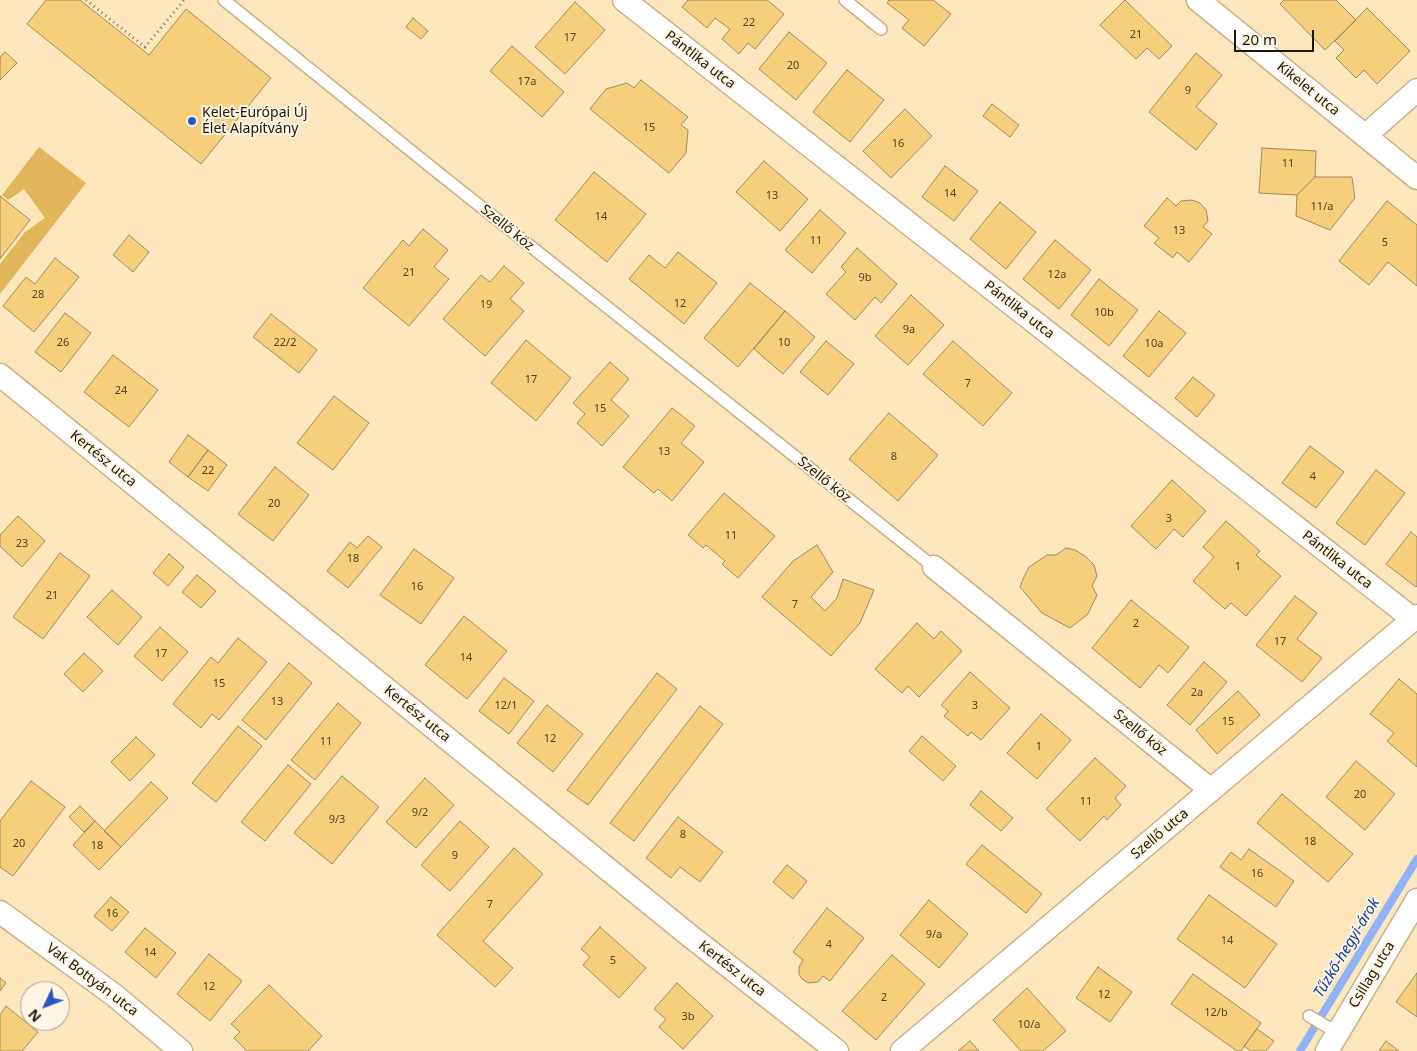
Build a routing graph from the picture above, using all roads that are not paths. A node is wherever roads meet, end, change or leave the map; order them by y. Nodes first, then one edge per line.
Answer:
1 (224, 0) edge
2 (624, 0) edge
3 (845, 0) edge
4 (1198, 0) edge
5 (881, 29) dead end
6 (1417, 90) edge
7 (1365, 136) junction
8 (1417, 178) edge
9 (0, 375) edge
10 (934, 567) joint
11 (1415, 618) edge
12 (1211, 790) junction
13 (1417, 900) edge
14 (0, 912) edge
15 (1309, 1016) dead end
16 (1332, 1042) edge
17 (181, 1051) edge
18 (837, 1051) edge
19 (902, 1051) edge

1 - 10 lane, Szellő köz
2 - 11 street, Pántlika utca
3 - 5 lane
4 - 7 street, Kikelet utca
6 - 7 street
7 - 8 street, Kikelet utca
9 - 18 street, Kertész utca
10 - 12 street, Szellő köz
11 - 12 street, Szellő utca
12 - 19 street, Szellő utca
13 - 16 street, Csillag utca
14 - 17 street, Vak Bottyán utca
15 - 16 lane

